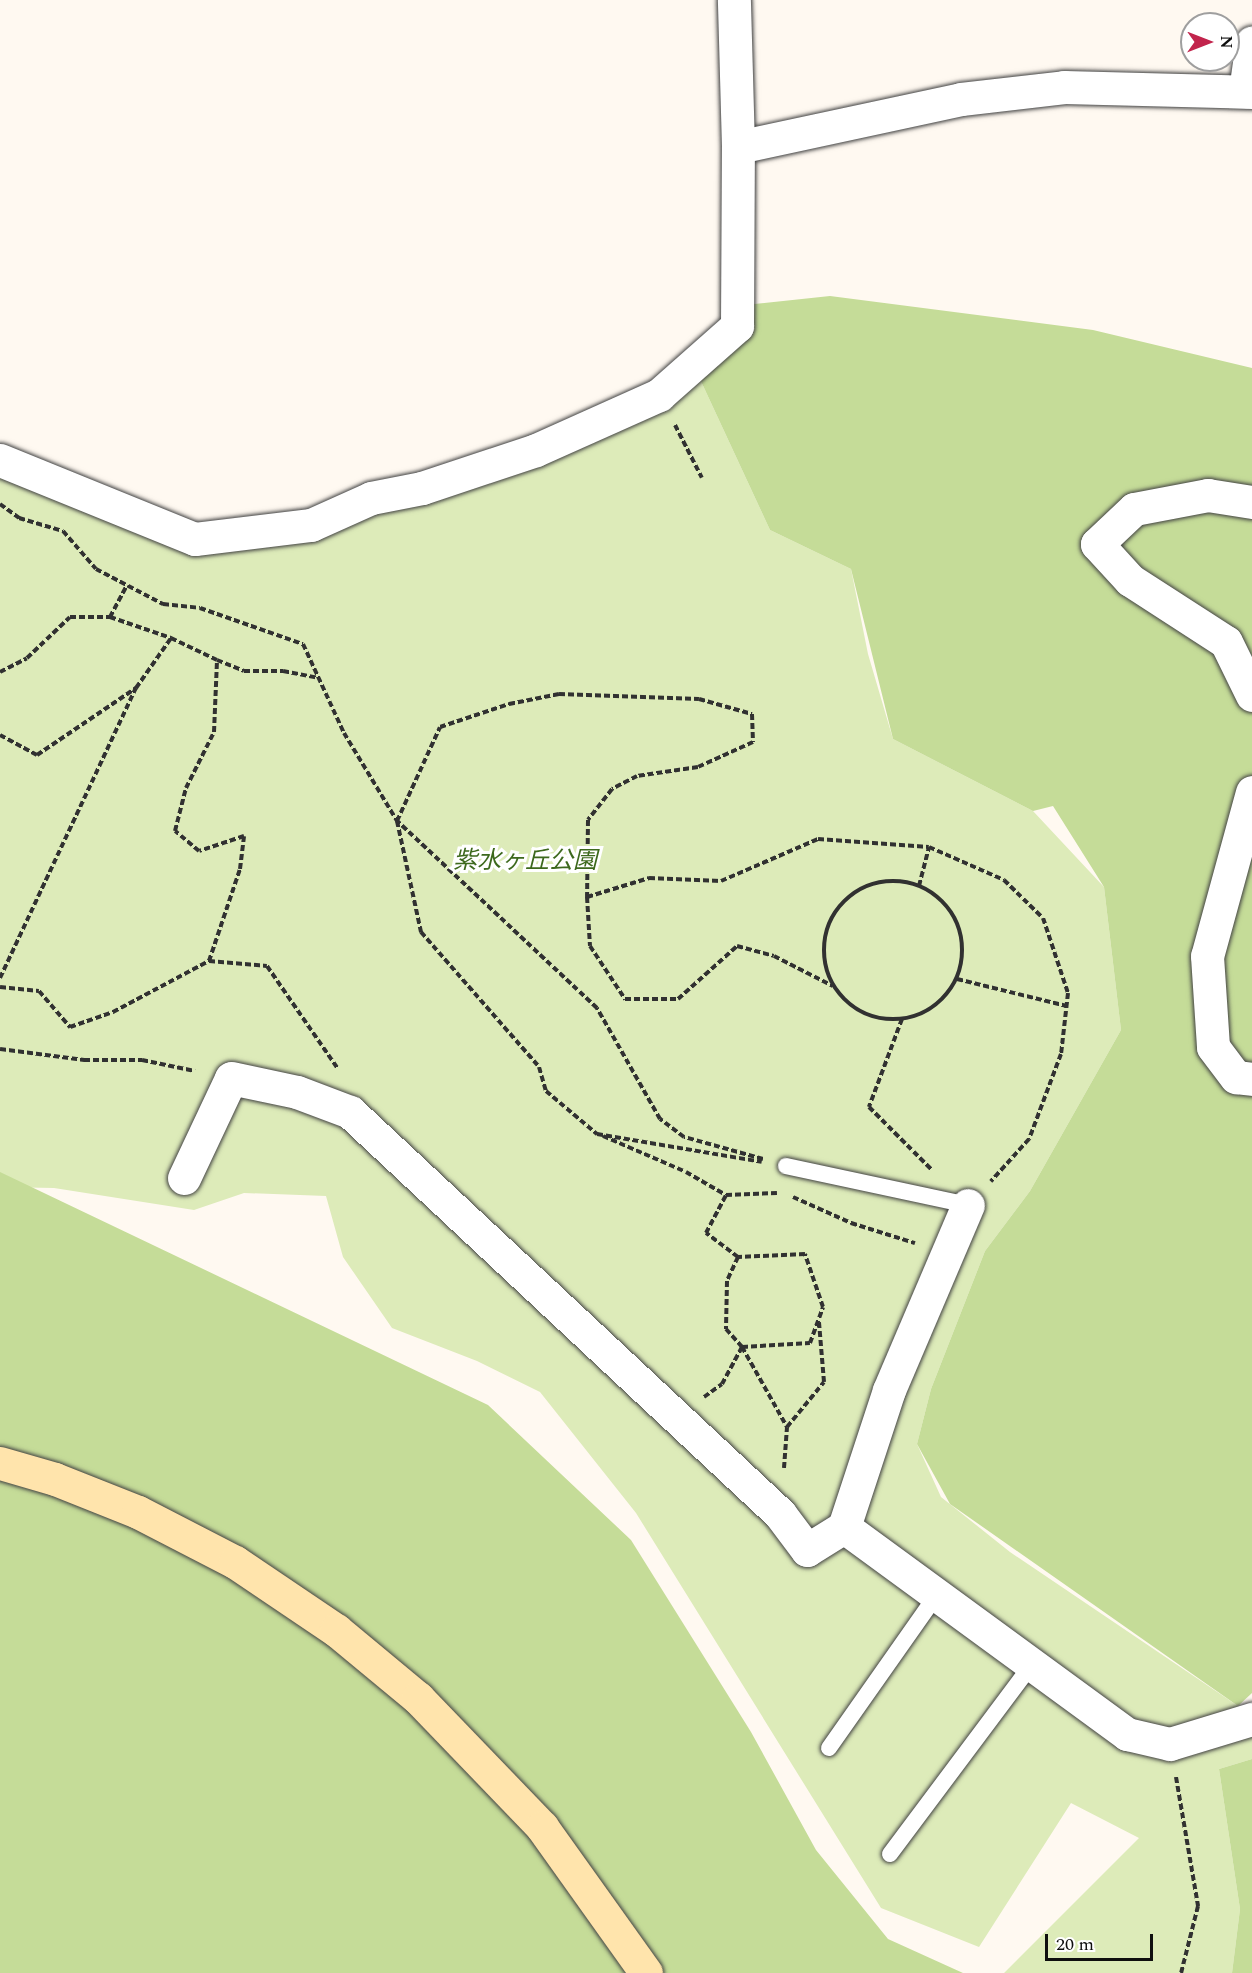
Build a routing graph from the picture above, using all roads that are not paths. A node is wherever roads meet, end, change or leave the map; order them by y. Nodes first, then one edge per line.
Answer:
1 (734, 0) edge
2 (1252, 42) edge
3 (1249, 92) edge
4 (738, 147) junction
5 (0, 460) edge
6 (1252, 502) edge
7 (1252, 695) edge
8 (1252, 792) edge
9 (1252, 1079) edge
10 (786, 1166) road end
11 (184, 1178) dead end
12 (968, 1205) joint
13 (0, 1463) edge
14 (844, 1527) junction
15 (938, 1593) junction
16 (1032, 1664) junction
17 (1252, 1719) edge
18 (829, 1748) dead end
19 (890, 1854) dead end
20 (646, 1973) edge

1 - 4 street
2 - 3 street
3 - 4 street
4 - 5 street
6 - 7 street
8 - 9 street
10 - 12 lane
11 - 14 street
12 - 14 street
13 - 20 street
14 - 15 street
15 - 16 street
15 - 18 lane
16 - 17 street
16 - 19 lane

